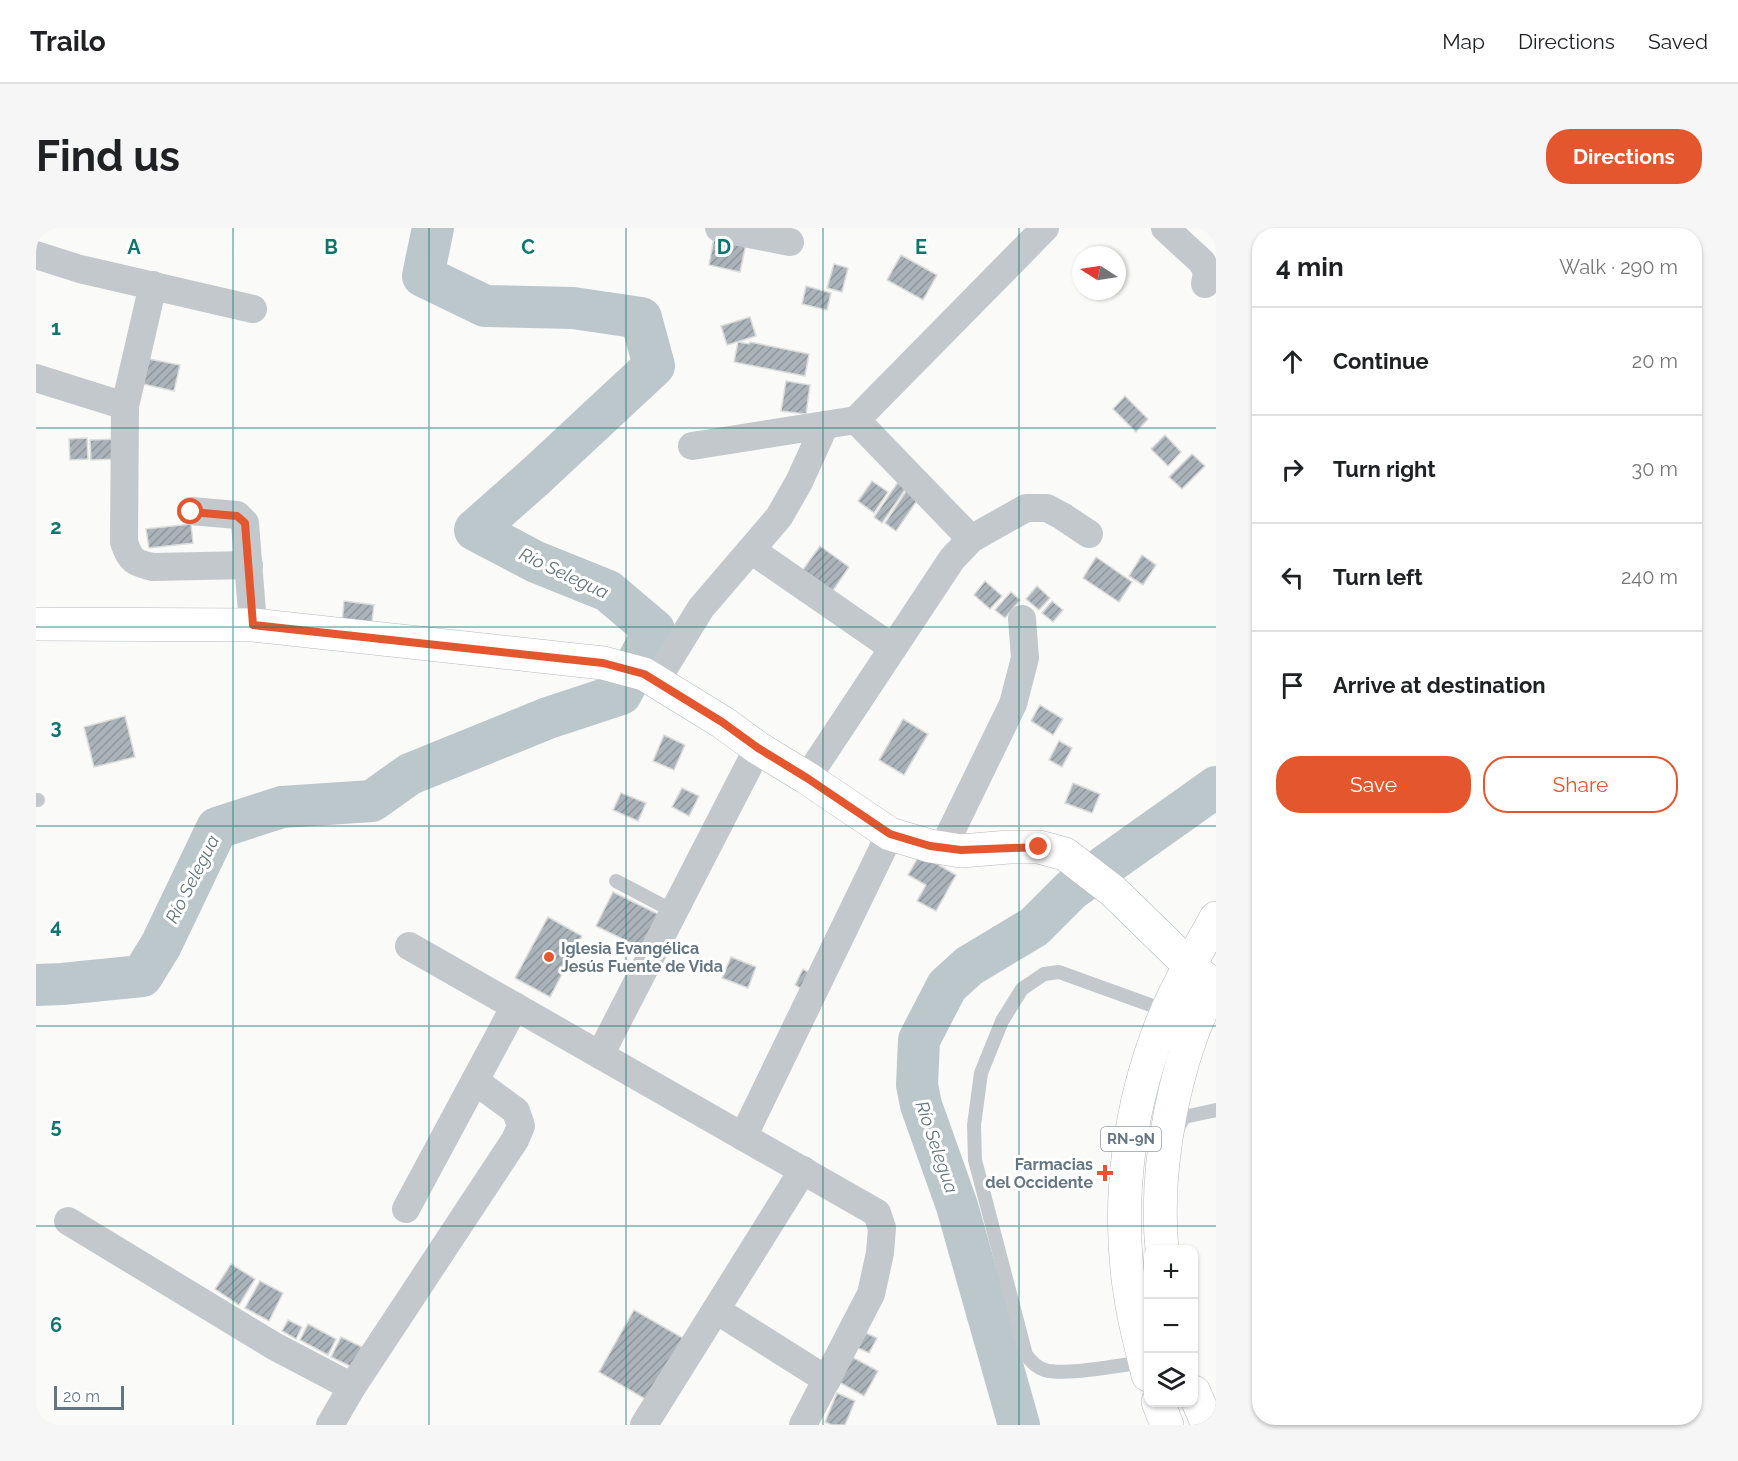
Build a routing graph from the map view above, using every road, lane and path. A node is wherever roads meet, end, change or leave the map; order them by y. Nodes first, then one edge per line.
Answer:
1 (719, 228) edge
2 (1044, 228) edge
3 (1165, 228) edge
4 (790, 242) dead end
5 (36, 255) edge
6 (1205, 284) dead end
7 (153, 285) junction
8 (254, 309) dead end
9 (36, 378) edge
10 (125, 406) junction
11 (856, 420) junction
12 (825, 425) junction
13 (692, 446) dead end
14 (191, 512) dead end
15 (1089, 534) dead end
16 (971, 539) junction
17 (751, 550) junction
18 (249, 565) junction
19 (1022, 618) dead end
20 (36, 624) edge
21 (253, 625) junction
22 (893, 648) junction
23 (650, 678) junction
24 (758, 748) junction
25 (807, 778) junction
26 (890, 834) junction
27 (943, 848) junction
28 (616, 881) dead end
29 (673, 911) junction
30 (1216, 918) edge
31 (409, 946) dead end
32 (1209, 990) edge
33 (515, 1006) junction
34 (1167, 1011) junction
35 (600, 1055) junction
36 (475, 1081) junction
37 (1216, 1110) edge
38 (743, 1137) junction
39 (1164, 1159) junction
40 (803, 1170) junction
41 (406, 1209) dead end
42 (68, 1221) dead end
43 (1162, 1245) edge
44 (716, 1310) junction
45 (1144, 1357) edge
46 (1144, 1368) edge
47 (827, 1380) junction
48 (352, 1387) junction
49 (1198, 1401) edge
50 (1160, 1407) edge
51 (330, 1425) edge
52 (644, 1425) edge
53 (803, 1425) edge
54 (1167, 1425) edge
55 (1208, 1425) edge

1 - 4 street
2 - 11 street
3 - 6 street
5 - 7 street
7 - 8 street
7 - 10 street
9 - 10 street
10 - 18 street
11 - 12 street
11 - 16 street
12 - 13 street
12 - 17 street
14 - 18 street
15 - 16 street
16 - 22 street
17 - 22 street
17 - 23 street
18 - 21 street
19 - 27 street
20 - 21 street
21 - 23 street
22 - 25 street
23 - 24 street
24 - 25 street
24 - 29 street
25 - 26 street
26 - 27 street
26 - 38 street
27 - 32 street
28 - 29 lane
29 - 35 street
30 - 32 street, RN-9N
31 - 33 street
32 - 34 street, RN-9N
32 - 39 street, RN-9N
33 - 35 street
33 - 36 street
34 - 45 street, RN-9N
34 - 46 lane
35 - 38 street
36 - 41 street
36 - 48 street
37 - 39 lane
38 - 40 street
39 - 43 street, RN-9N
40 - 44 street
40 - 47 street
42 - 48 street
44 - 47 street
44 - 52 street
47 - 53 street
48 - 51 street
49 - 55 street
50 - 54 street

